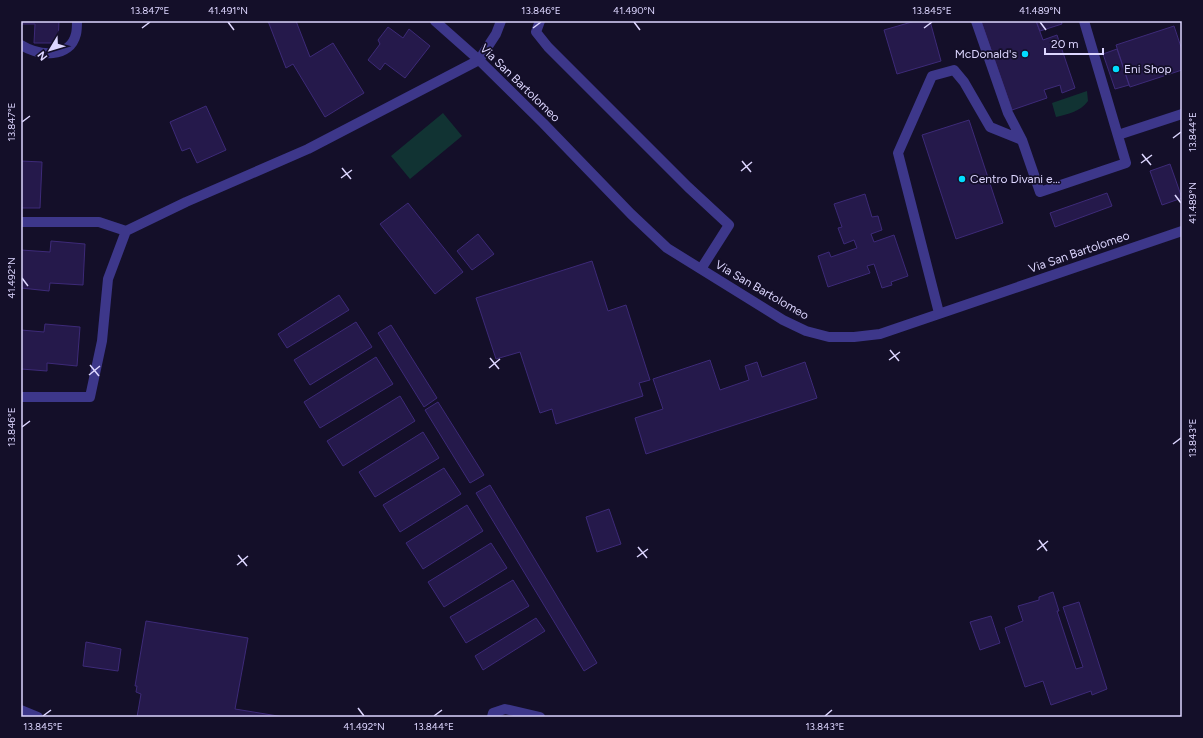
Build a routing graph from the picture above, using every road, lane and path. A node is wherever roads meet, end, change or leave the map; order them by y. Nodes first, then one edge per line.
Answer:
1 (77, 21) edge
2 (435, 21) edge
3 (501, 21) edge
4 (540, 21) edge
5 (976, 21) edge
6 (1084, 21) edge
7 (21, 45) edge
8 (479, 60) junction
9 (1182, 114) edge
10 (1118, 135) junction
11 (1022, 140) junction
12 (21, 222) edge
13 (126, 231) junction
14 (1182, 231) edge
15 (701, 269) junction
16 (939, 313) junction
17 (21, 397) edge
18 (21, 710) edge
19 (38, 717) edge
20 (492, 717) edge
21 (540, 717) edge

1 - 7 street
2 - 8 street, Via San Bartolomeo
3 - 8 street
4 - 15 street
5 - 11 street
6 - 10 street
8 - 13 street
8 - 15 street, Via San Bartolomeo
9 - 10 street
10 - 11 street
11 - 16 street
12 - 13 street
13 - 17 street
14 - 16 street, Via San Bartolomeo
15 - 16 street, Via San Bartolomeo
18 - 19 street
20 - 21 street

